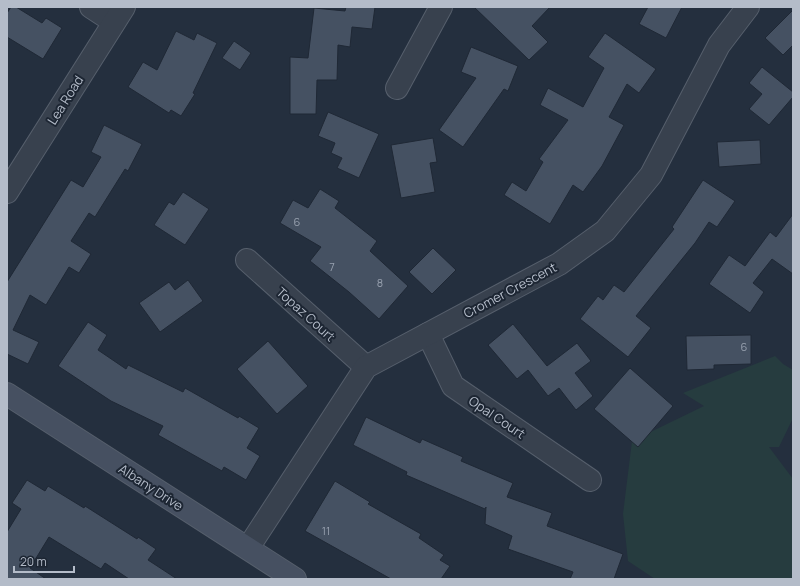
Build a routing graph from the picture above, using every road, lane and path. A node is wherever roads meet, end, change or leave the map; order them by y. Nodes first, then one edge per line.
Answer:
1 (91, 7) edge
2 (441, 7) edge
3 (748, 7) edge
4 (119, 14) edge
5 (397, 88) dead end
6 (7, 192) edge
7 (247, 260) dead end
8 (428, 334) junction
9 (366, 367) junction
10 (7, 394) edge
11 (590, 480) dead end
12 (248, 548) junction
13 (296, 579) edge

1 - 4 street
2 - 5 street
3 - 8 street, Cromer Crescent
4 - 6 street, Lea Road
7 - 9 street, Topaz Court
8 - 9 street, Cromer Crescent
8 - 11 street, Opal Court
9 - 12 street, Cromer Crescent
10 - 12 street, Albany Drive
12 - 13 street, Albany Drive

